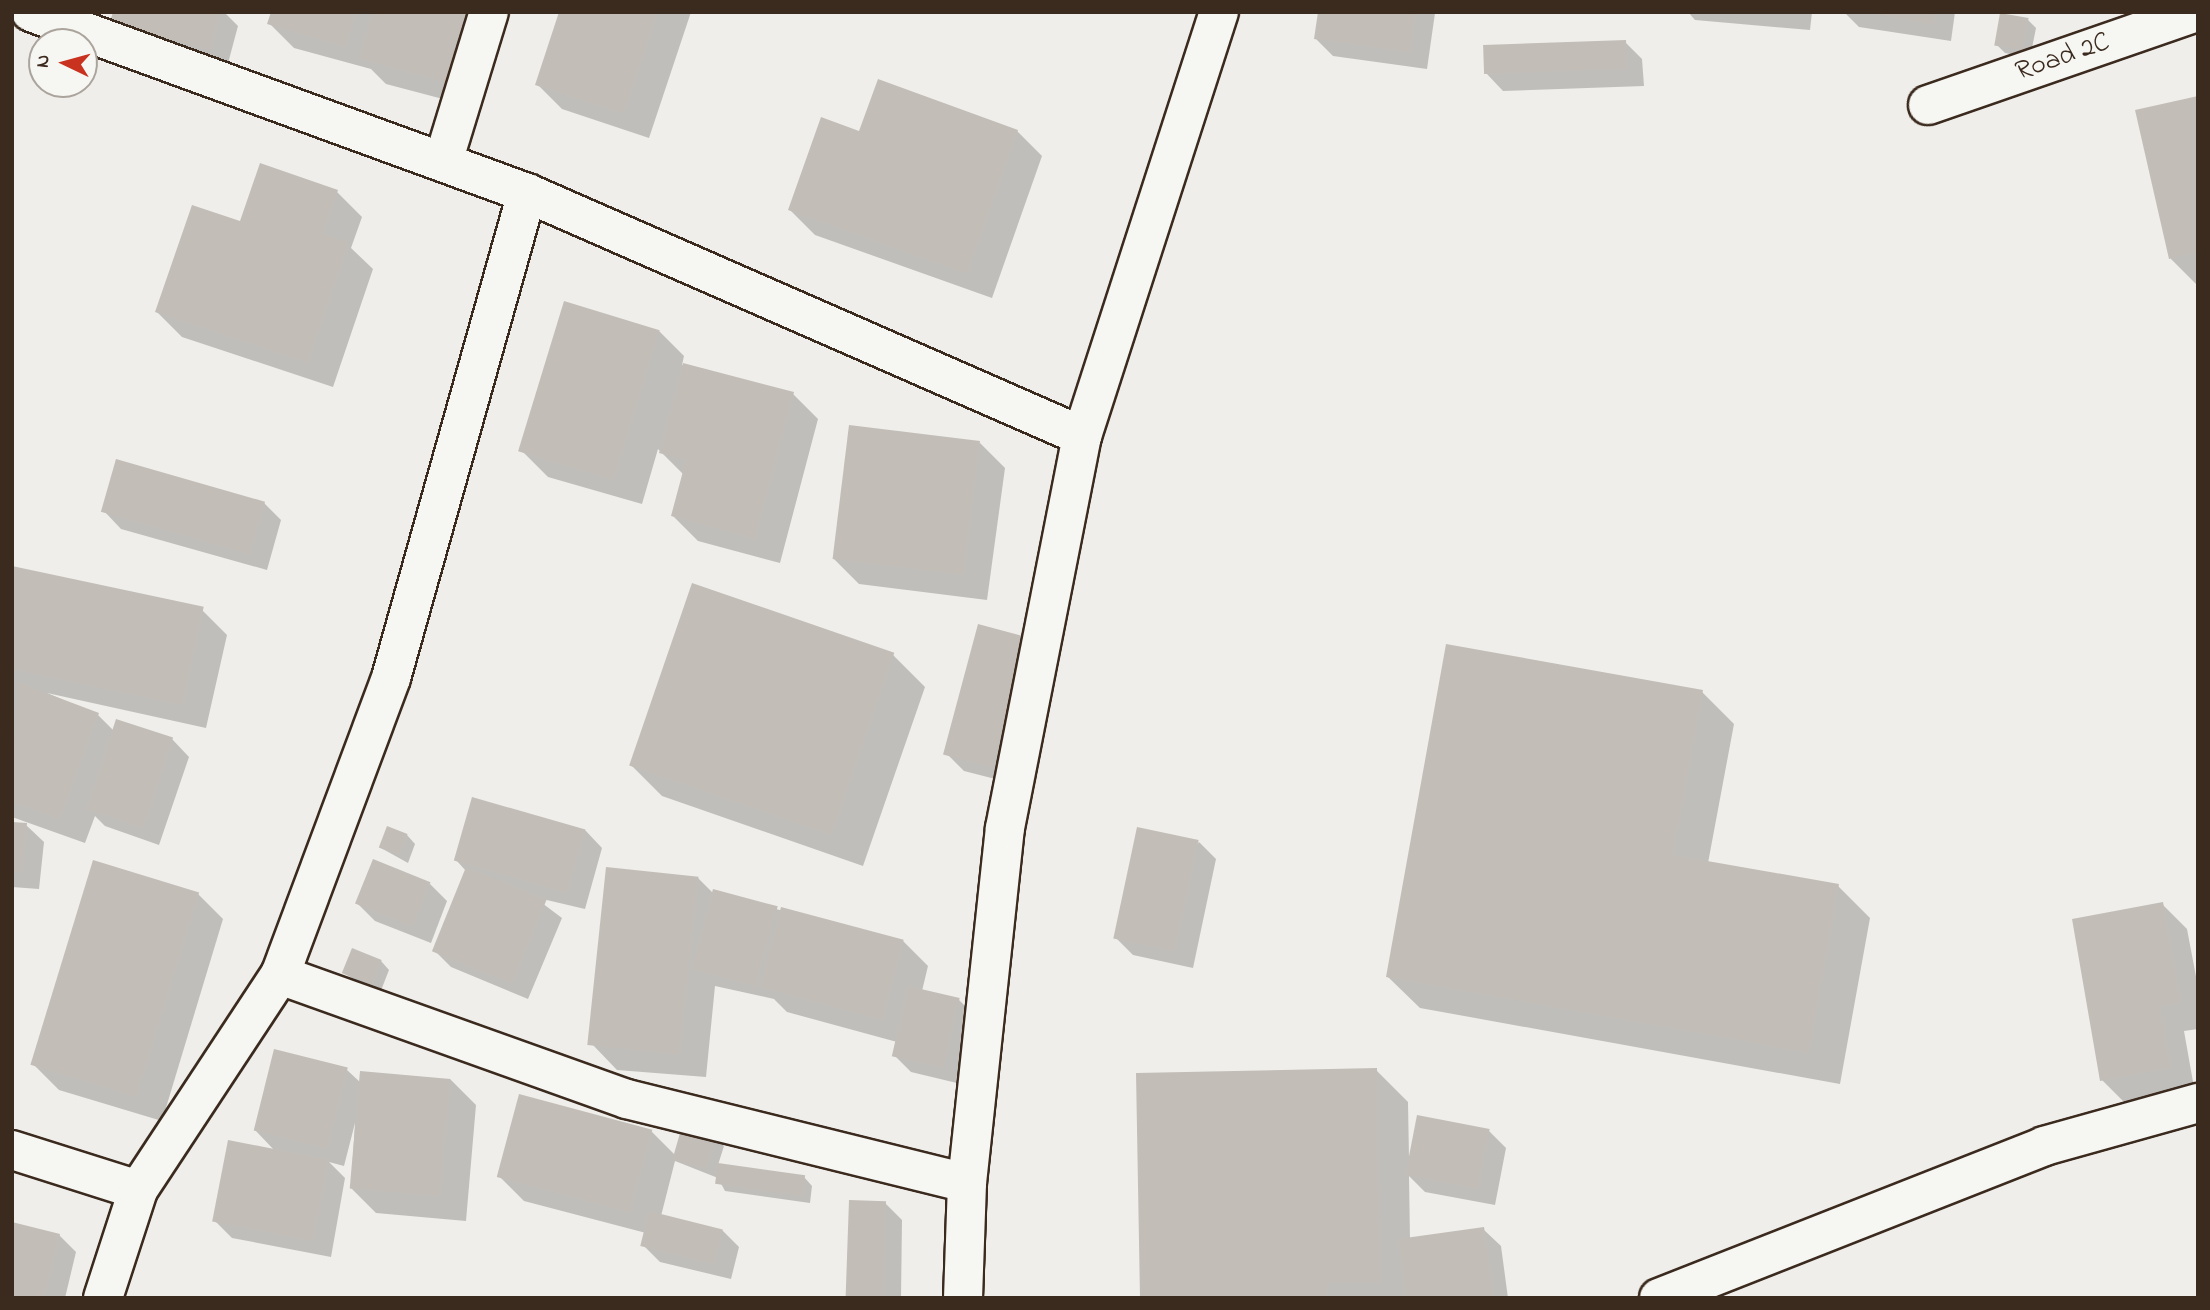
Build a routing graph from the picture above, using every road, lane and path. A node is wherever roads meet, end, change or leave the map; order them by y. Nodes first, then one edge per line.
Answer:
1 (31, 12) edge
2 (489, 12) edge
3 (1219, 12) edge
4 (2197, 12) edge
5 (1928, 105) dead end
6 (443, 162) junction
7 (527, 193) junction
8 (1082, 436) junction
9 (280, 975) junction
10 (2198, 1103) edge
11 (12, 1150) edge
12 (967, 1183) junction
13 (138, 1190) junction
14 (103, 1298) edge
15 (963, 1298) edge
16 (1659, 1298) edge

1 - 6 street
2 - 6 street
3 - 8 street
4 - 5 street, Road 2C
6 - 7 street
7 - 8 street
7 - 9 street
8 - 12 street
9 - 12 street
9 - 13 street
10 - 16 street
11 - 13 street
12 - 15 street
13 - 14 street

